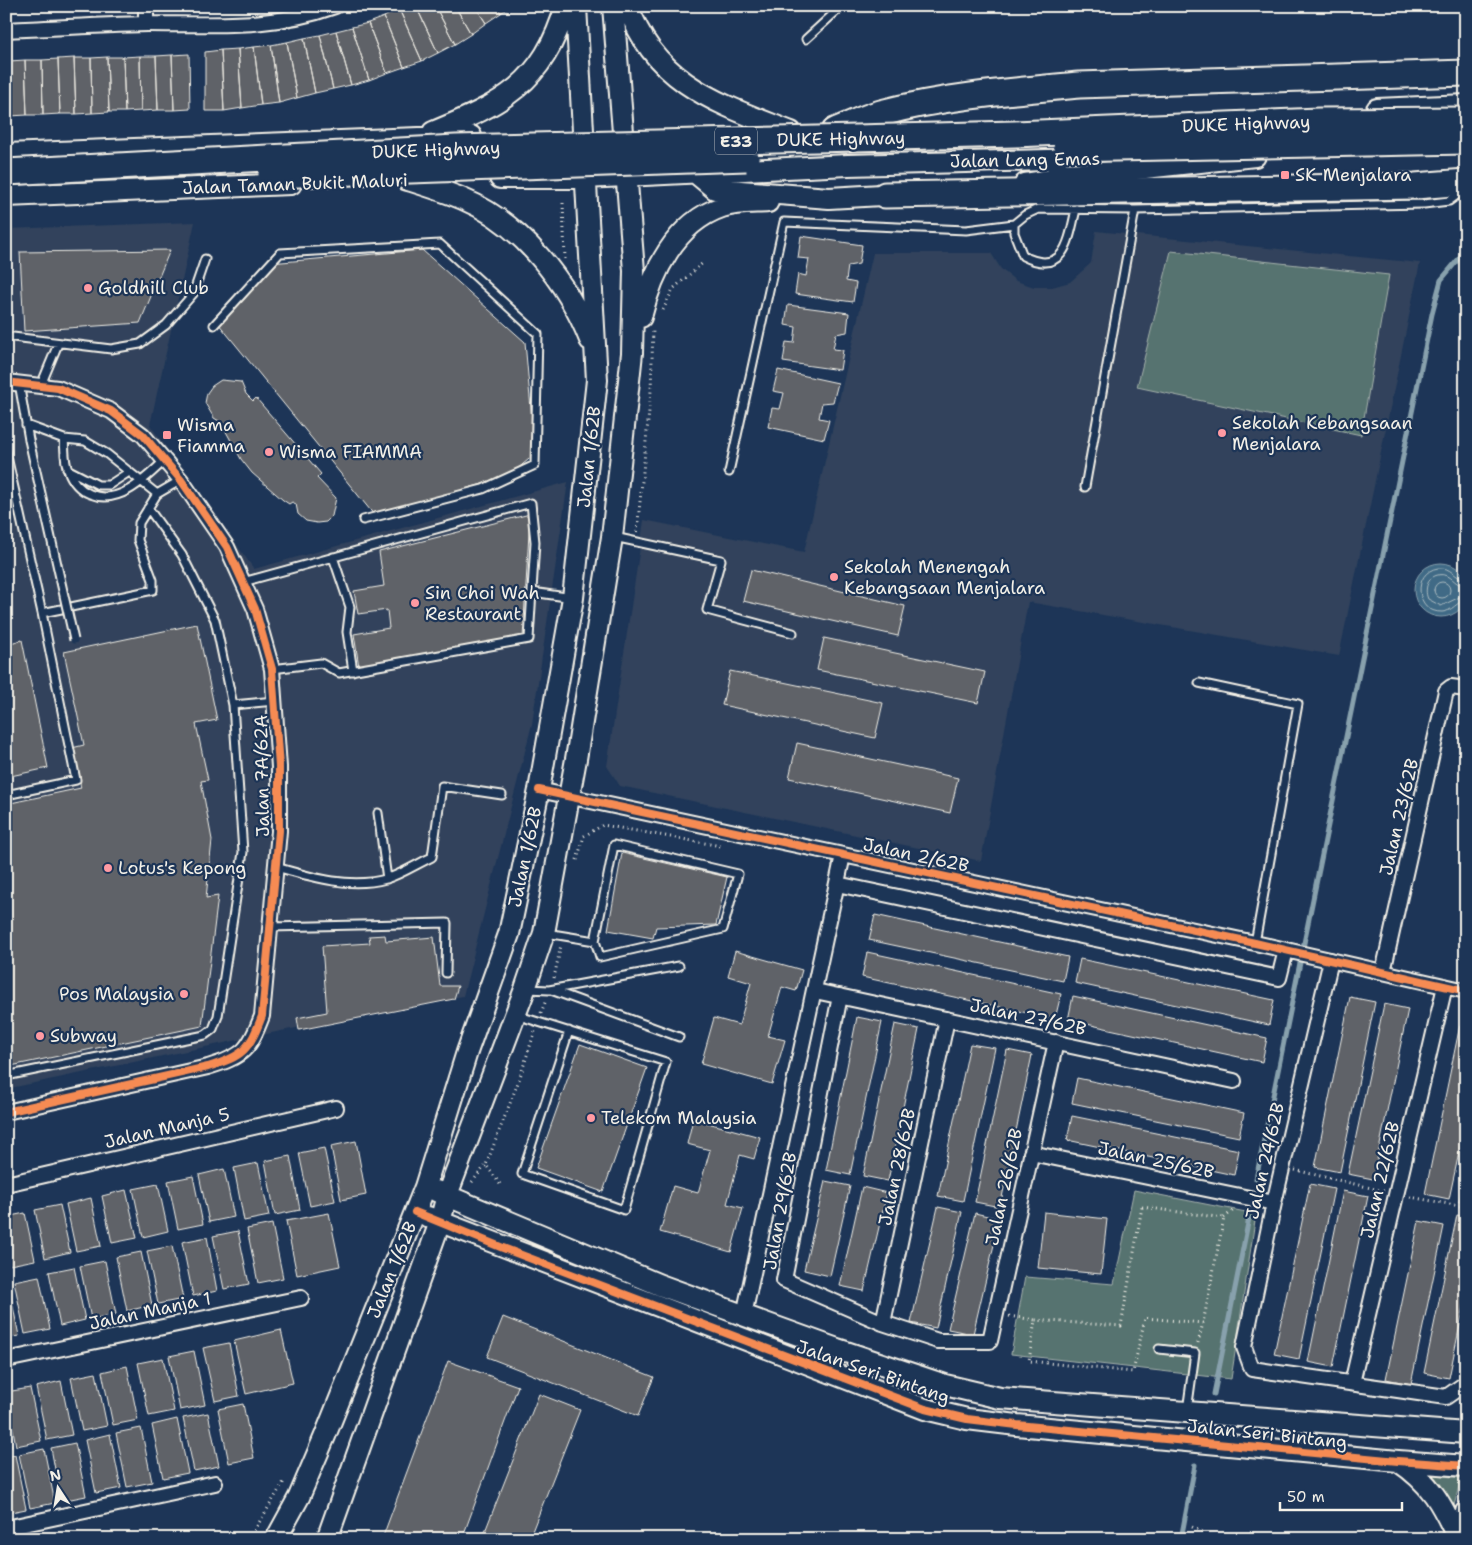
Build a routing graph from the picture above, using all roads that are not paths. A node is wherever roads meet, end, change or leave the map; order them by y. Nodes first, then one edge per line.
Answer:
1 (146, 6) edge
2 (334, 6) edge
3 (566, 6) edge
4 (576, 6) edge
5 (613, 6) edge
6 (628, 6) edge
7 (842, 6) edge
8 (1461, 6) edge
9 (1466, 7) edge
10 (146, 24) junction
11 (6, 30) edge
12 (806, 39) dead end
13 (1466, 73) edge
14 (1466, 106) edge
15 (1466, 120) edge
16 (834, 131) junction
17 (791, 132) junction
18 (624, 133) junction
19 (582, 135) junction
20 (424, 136) junction
21 (1466, 141) edge
22 (1466, 151) edge
23 (6, 154) edge
24 (1256, 156) junction
25 (6, 172) edge
26 (697, 174) junction
27 (626, 176) junction
28 (584, 178) junction
29 (405, 179) junction
30 (1466, 182) edge
31 (6, 187) edge
32 (1466, 189) edge
33 (6, 196) edge
34 (885, 196) junction
35 (829, 198) junction
36 (1076, 209) junction
37 (1135, 210) junction
38 (1014, 224) junction
39 (205, 260) dead end
40 (214, 325) dead end
41 (13, 337) dead end
42 (58, 344) junction
43 (632, 353) junction
44 (597, 361) junction
45 (12, 383) edge
46 (41, 385) junction
47 (26, 425) junction
48 (64, 439) junction
49 (6, 452) edge
50 (165, 460) junction
51 (67, 469) junction
52 (129, 472) junction
53 (730, 472) dead end
54 (181, 480) junction
55 (142, 482) junction
56 (1085, 487) dead end
57 (157, 494) junction
58 (148, 508) junction
59 (363, 520) dead end
60 (612, 537) junction
61 (333, 557) junction
62 (243, 582) junction
63 (532, 592) junction
64 (573, 598) junction
65 (42, 613) junction
66 (793, 633) dead end
67 (74, 640) dead end
68 (272, 669) junction
69 (353, 671) junction
70 (1198, 683) dead end
71 (1466, 689) edge
72 (276, 700) junction
73 (233, 704) junction
74 (539, 790) junction
75 (6, 795) edge
76 (502, 795) dead end
77 (569, 797) junction
78 (378, 813) dead end
79 (843, 855) junction
80 (276, 867) junction
81 (387, 878) junction
82 (837, 884) junction
83 (270, 927) junction
84 (553, 934) junction
85 (595, 941) junction
86 (1256, 943) junction
87 (1286, 950) junction
88 (1331, 960) junction
89 (679, 966) dead end
90 (1384, 972) junction
91 (446, 973) dead end
92 (1445, 986) junction
93 (525, 989) junction
94 (549, 990) junction
95 (815, 991) junction
96 (1466, 991) edge
97 (840, 996) junction
98 (516, 1015) junction
99 (947, 1019) junction
100 (569, 1030) junction
101 (679, 1037) dead end
102 (1056, 1042) junction
103 (6, 1076) edge
104 (1234, 1081) dead end
105 (336, 1108) dead end
106 (6, 1112) edge
107 (1031, 1153) junction
108 (6, 1184) edge
109 (425, 1187) junction
110 (447, 1195) junction
111 (1274, 1203) junction
112 (415, 1212) junction
113 (440, 1222) junction
114 (301, 1298) dead end
115 (744, 1315) junction
116 (883, 1323) junction
117 (990, 1340) joint
118 (1159, 1349) dead end
119 (6, 1360) edge
120 (1352, 1383) junction
121 (1466, 1383) edge
122 (1187, 1412) junction
123 (1465, 1424) edge
124 (1398, 1462) junction
125 (1466, 1466) edge
126 (215, 1483) dead end
127 (1466, 1512) edge
128 (6, 1528) edge
129 (276, 1539) edge
130 (327, 1539) edge
131 (1459, 1539) edge

1 - 10 street
2 - 10 street
3 - 20 main road
4 - 19 main road, Jalan 1/62B
5 - 18 main road, Jalan 1/62B
6 - 17 main road
7 - 12 lane
8 - 9 lane
10 - 11 street
13 - 16 highway
14 - 16 main road, Jalan Lang Emas
15 - 25 highway, DUKE Highway / E33, bridge
16 - 17 main road, Jalan Lang Emas
17 - 18 main road
18 - 19 main road
18 - 27 main road, Jalan 1/62B
19 - 20 main road
19 - 28 main road, Jalan 1/62B
20 - 23 main road
21 - 31 highway, DUKE Highway / E33, bridge
22 - 24 main road, Jalan Lang Emas
24 - 26 main road, Jalan Lang Emas
24 - 34 main road
26 - 27 main road, Jalan Lang Emas
26 - 35 main road
27 - 28 main road, Jalan Lang Emas
27 - 43 main road, Jalan 1/62B
28 - 29 main road, Jalan Taman Bukit Maluri
28 - 44 main road, Jalan 1/62B
29 - 33 main road, Jalan Taman Bukit Maluri
29 - 44 main road
30 - 34 highway
32 - 37 lane
34 - 35 main road
35 - 43 main road
36 - 37 lane
36 - 38 lane
36 - 38 lane
37 - 56 lane
38 - 53 lane
39 - 42 lane
40 - 59 lane
41 - 42 lane
42 - 46 lane
43 - 60 main road, Jalan 1/62B
44 - 64 main road, Jalan 1/62B
45 - 46 street, Jalan 7A/62A
45 - 47 lane
46 - 50 street, Jalan 7A/62A
47 - 48 lane
47 - 67 lane, bridge
48 - 51 lane
48 - 52 lane
49 - 65 lane
50 - 54 street, Jalan 7A/62A
50 - 55 lane
51 - 52 lane
51 - 55 lane
52 - 55 lane
54 - 57 lane
54 - 62 street, Jalan 7A/62A
55 - 57 lane
57 - 58 lane
58 - 65 lane
58 - 73 lane
60 - 66 lane
60 - 77 main road, Jalan 1/62B
61 - 62 lane
61 - 63 lane
61 - 69 lane
62 - 68 street, Jalan 7A/62A
63 - 64 lane
63 - 69 lane
64 - 74 main road, Jalan 1/62B
65 - 75 lane
68 - 69 lane
68 - 72 street, Jalan 7A/62A
70 - 86 lane
71 - 90 street, Jalan 23/62B
72 - 73 lane
72 - 80 street, Jalan 7A/62A
73 - 103 lane
74 - 77 street, Jalan 2/62B
74 - 109 main road, Jalan 1/62B
76 - 81 lane
77 - 79 street, Jalan 2/62B
77 - 84 main road, Jalan 1/62B
78 - 81 lane
79 - 82 street, Jalan 29/62B
79 - 86 street, Jalan 2/62B
80 - 81 lane
80 - 83 street, Jalan 7A/62A
82 - 87 street
82 - 95 street, Jalan 29/62B
83 - 91 lane
83 - 106 street, Jalan 7A/62A
84 - 85 lane
84 - 93 main road, Jalan 1/62B
85 - 85 lane
86 - 87 street, Jalan 2/62B
87 - 88 street, Jalan 2/62B
88 - 90 street, Jalan 2/62B
88 - 111 street, Jalan 24/62B
89 - 94 lane
90 - 92 street, Jalan 2/62B
92 - 96 street, Jalan 2/62B
92 - 120 street, Jalan 22/62B
93 - 94 lane
93 - 98 main road, Jalan 1/62B
94 - 101 lane
95 - 97 street, Jalan 27/62B
95 - 115 street, Jalan 29/62B
97 - 99 street, Jalan 27/62B
97 - 116 street, Jalan 29/62B
98 - 100 lane
98 - 110 main road, Jalan 1/62B
99 - 102 street, Jalan 27/62B
99 - 116 street, Jalan 28/62B
100 - 100 lane
102 - 104 street, Jalan 27/62B
102 - 107 street, Jalan 26/62B
105 - 108 street, Jalan Manja 5
107 - 111 street, Jalan 25/62B
107 - 117 street, Jalan 26/62B
109 - 110 main road, Jalan Seri Bintang
109 - 112 main road, Jalan 1/62B
110 - 113 main road, Jalan 1/62B
110 - 115 main road, Jalan Seri Bintang
111 - 120 street, Jalan 24/62B
112 - 113 main road, Jalan Seri Bintang
112 - 129 main road, Jalan 1/62B
113 - 124 main road, Jalan Seri Bintang
113 - 130 main road, Jalan 1/62B
114 - 119 street, Jalan Manja 1
115 - 122 main road, Jalan Seri Bintang
116 - 117 street, Jalan 29/62B
118 - 122 lane
120 - 121 street
122 - 123 main road, Jalan Seri Bintang
124 - 125 main road, Jalan Seri Bintang
124 - 131 main road
126 - 128 street
127 - 131 main road

